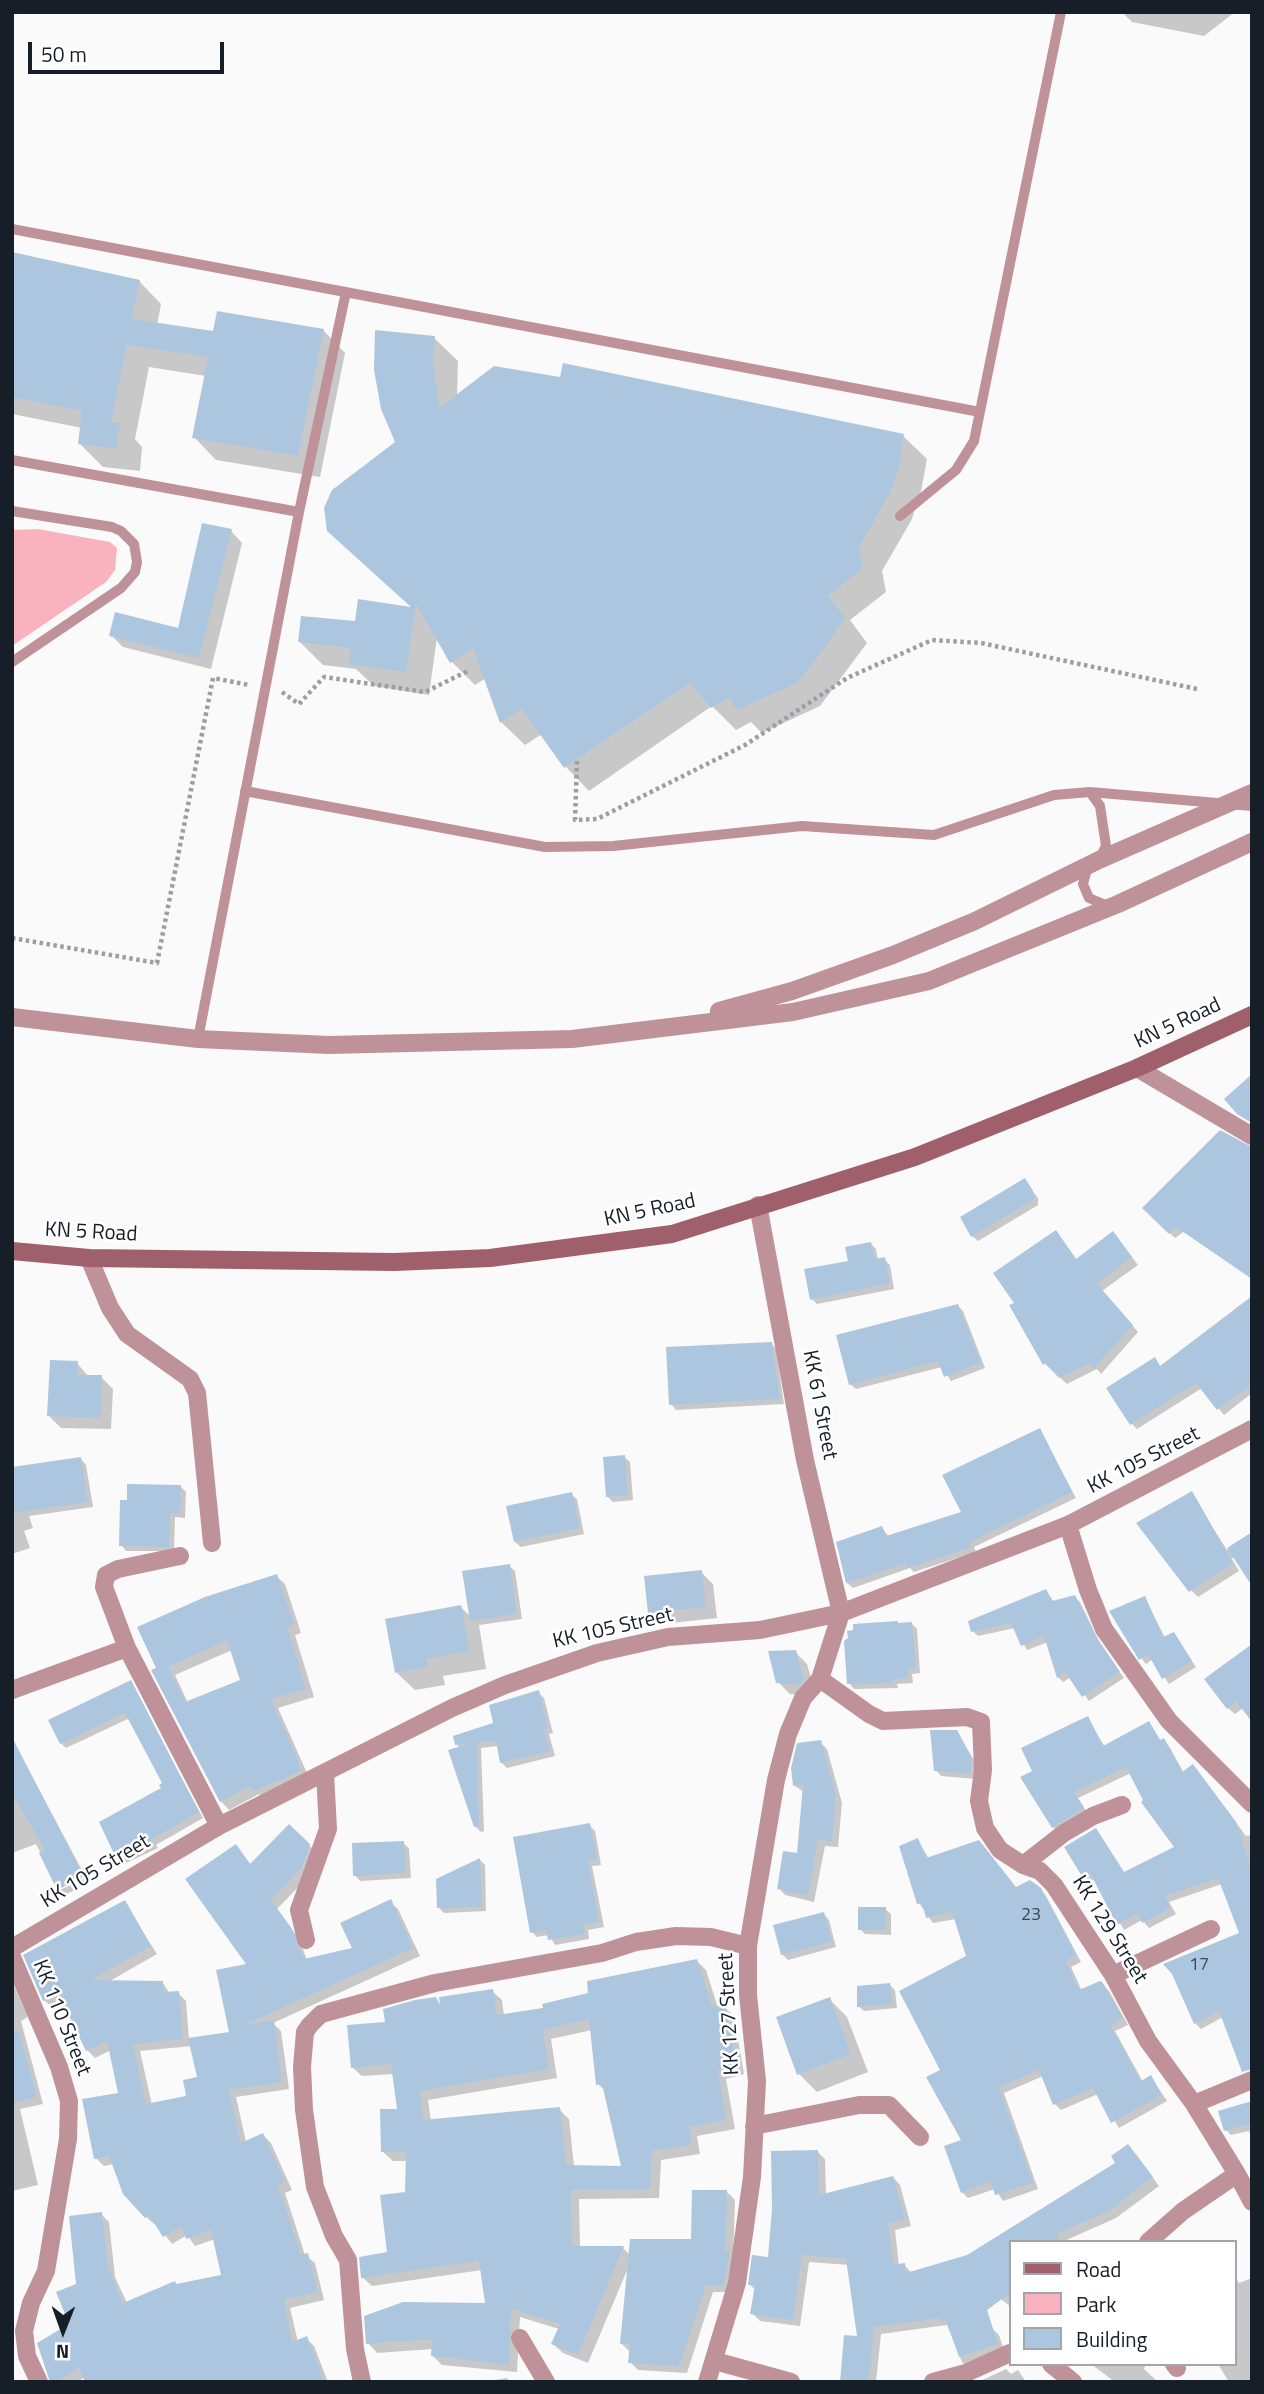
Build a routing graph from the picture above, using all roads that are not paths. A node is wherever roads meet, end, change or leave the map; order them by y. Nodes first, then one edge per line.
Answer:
1 (1061, 12) edge
2 (12, 229) edge
3 (345, 292) junction
4 (980, 412) junction
5 (12, 460) edge
6 (12, 511) edge
7 (299, 512) junction
8 (900, 516) dead end
9 (12, 662) edge
10 (245, 791) junction
11 (1090, 792) junction
12 (1252, 793) edge
13 (1228, 804) junction
14 (1252, 806) edge
15 (1252, 842) edge
16 (1099, 859) junction
17 (1118, 904) junction
18 (1252, 1015) edge
19 (12, 1017) edge
20 (671, 1024) junction
21 (198, 1039) junction
22 (1138, 1068) junction
23 (1252, 1136) edge
24 (758, 1205) junction
25 (15, 1251) edge
26 (89, 1258) junction
27 (1252, 1429) edge
28 (1068, 1525) junction
29 (212, 1543) dead end
30 (180, 1556) dead end
31 (841, 1613) junction
32 (127, 1648) junction
33 (820, 1679) junction
34 (12, 1690) edge
35 (325, 1773) junction
36 (1252, 1804) edge
37 (1122, 1805) dead end
38 (219, 1826) junction
39 (1023, 1866) junction
40 (1210, 1929) dead end
41 (306, 1940) dead end
42 (748, 1946) junction
43 (12, 1948) edge
44 (12, 1957) edge
45 (1113, 1975) junction
46 (1252, 2080) edge
47 (1194, 2104) junction
48 (754, 2126) junction
49 (920, 2137) dead end
50 (1237, 2174) junction
51 (1251, 2200) edge
52 (1150, 2240) edge
53 (520, 2337) dead end
54 (1009, 2353) edge
55 (715, 2361) junction
56 (1053, 2366) edge
57 (39, 2382) edge
58 (362, 2382) edge
59 (546, 2382) edge
60 (707, 2382) edge
61 (791, 2382) edge
62 (933, 2382) edge
63 (1073, 2382) edge

1 - 4 lane
2 - 3 lane
3 - 4 lane
3 - 7 lane
4 - 8 lane
5 - 7 lane
6 - 9 lane
7 - 10 lane
10 - 11 lane
10 - 21 lane
11 - 13 lane
11 - 16 lane
12 - 13 street
13 - 14 lane
13 - 16 street
15 - 17 street
16 - 17 lane
16 - 20 street
17 - 20 street
18 - 22 main road, KN 5 Road
19 - 21 street
20 - 21 street
22 - 23 street
22 - 24 main road, KN 5 Road
24 - 26 main road, KN 5 Road
24 - 31 street, KK 61 Street
25 - 26 main road, KN 5 Road
26 - 29 street
27 - 28 street, KK 105 Street
28 - 31 street, KK 105 Street
28 - 36 street
30 - 32 street
31 - 33 street, KK 127 Street
31 - 35 street, KK 105 Street
32 - 34 street
32 - 38 street
33 - 39 street, KK 129 Street
33 - 42 street, KK 127 Street
35 - 38 street, KK 105 Street
35 - 41 street
37 - 39 street
38 - 43 street, KK 105 Street
39 - 45 street, KK 129 Street
40 - 45 street
42 - 48 street, KK 127 Street
42 - 58 street
44 - 57 street, KK 110 Street
45 - 47 street, KK 129 Street
46 - 47 street
47 - 50 street, KK 129 Street
48 - 49 street
48 - 55 street, KK 127 Street
50 - 51 street, KK 129 Street
50 - 52 street
53 - 59 street
54 - 62 street
55 - 60 street, KK 127 Street
55 - 61 street
56 - 63 street

